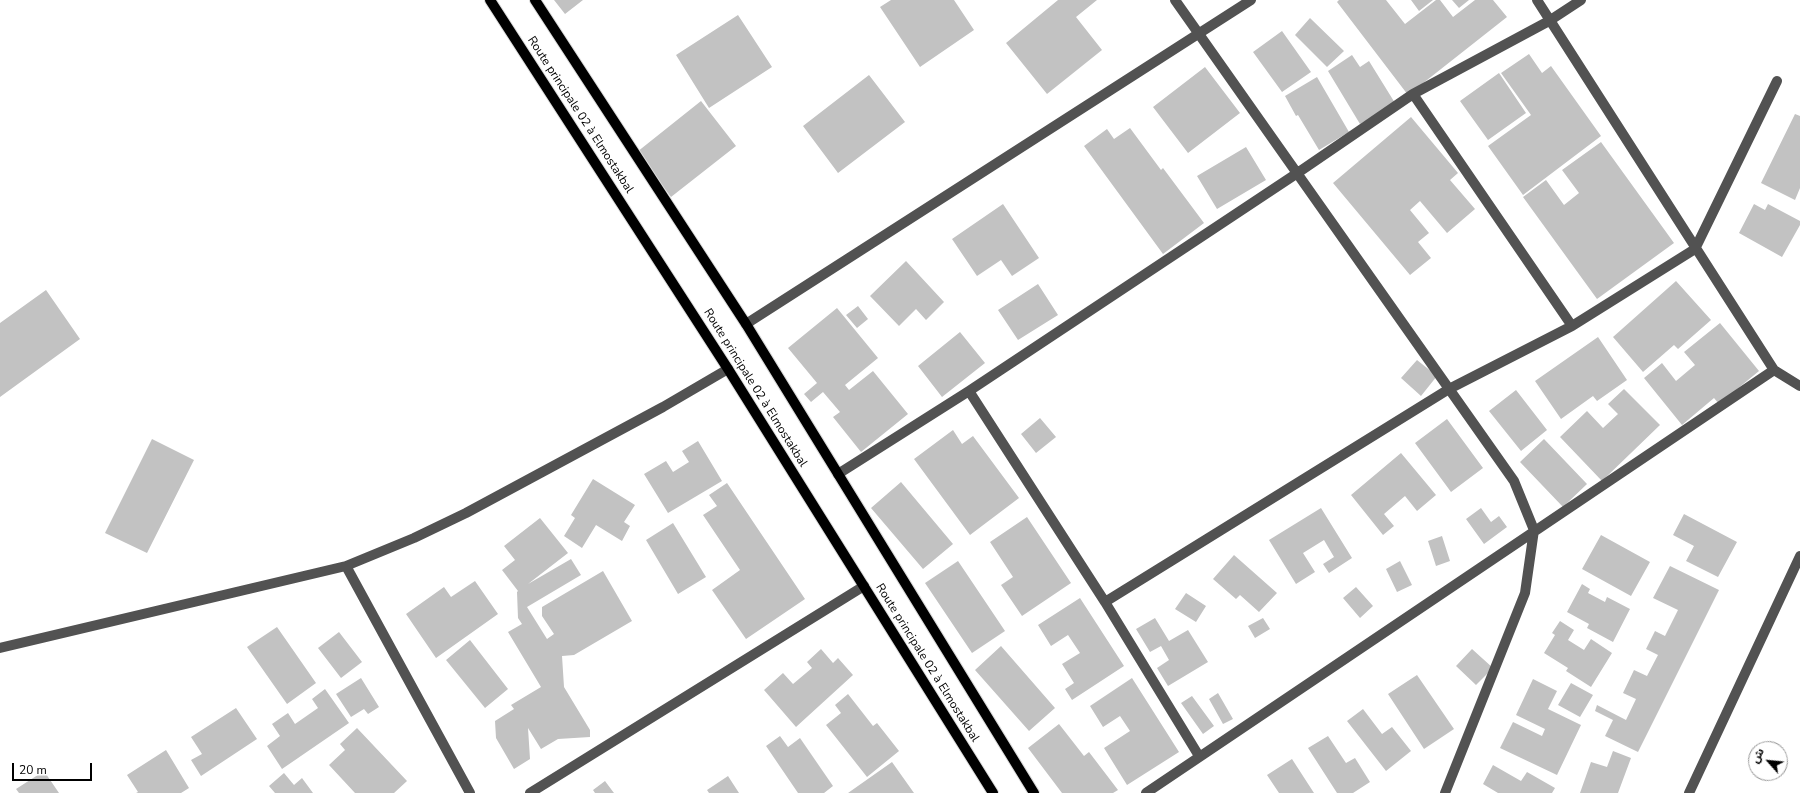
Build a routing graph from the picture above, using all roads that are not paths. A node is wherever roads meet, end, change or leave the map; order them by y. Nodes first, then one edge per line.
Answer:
1 (490, 0) edge
2 (535, 0) edge
3 (1175, 0) edge
4 (1251, 0) edge
5 (1537, 0) edge
6 (1581, 0) edge
7 (1549, 21) junction
8 (1198, 34) junction
9 (1777, 81) dead end
10 (1413, 94) junction
11 (1296, 174) junction
12 (1695, 249) junction
13 (746, 324) junction
14 (1572, 326) junction
15 (728, 369) junction
16 (1774, 370) junction
17 (1800, 386) edge
18 (1449, 389) junction
19 (970, 391) junction
20 (838, 474) junction
21 (1534, 530) junction
22 (1800, 556) edge
23 (346, 566) junction
24 (864, 586) junction
25 (1105, 602) junction
26 (0, 648) edge
27 (1199, 756) junction
28 (470, 793) edge
29 (530, 793) edge
30 (994, 793) edge
31 (1034, 793) edge
32 (1146, 793) edge
33 (1445, 793) edge
34 (1689, 793) edge

1 - 15 main road, Route principale 02 à Elmostakbal
2 - 13 main road, Route principale 02 à Elmostakbal
3 - 8 street
4 - 8 street
5 - 7 street
6 - 7 street
7 - 10 street
7 - 12 street
8 - 11 street
8 - 13 street
9 - 12 street
10 - 11 street
10 - 14 street
11 - 18 street
11 - 19 street
12 - 14 street
12 - 16 street
13 - 20 main road, Route principale 02 à Elmostakbal
14 - 18 street
15 - 23 street
15 - 24 main road, Route principale 02 à Elmostakbal
16 - 17 street
16 - 21 street
18 - 21 street
18 - 25 street
19 - 20 street
19 - 25 street
20 - 31 main road, Route principale 02 à Elmostakbal
21 - 27 street
21 - 33 street
22 - 34 street
23 - 26 street
23 - 28 street
24 - 29 street
24 - 30 main road, Route principale 02 à Elmostakbal
25 - 27 street
27 - 32 street

